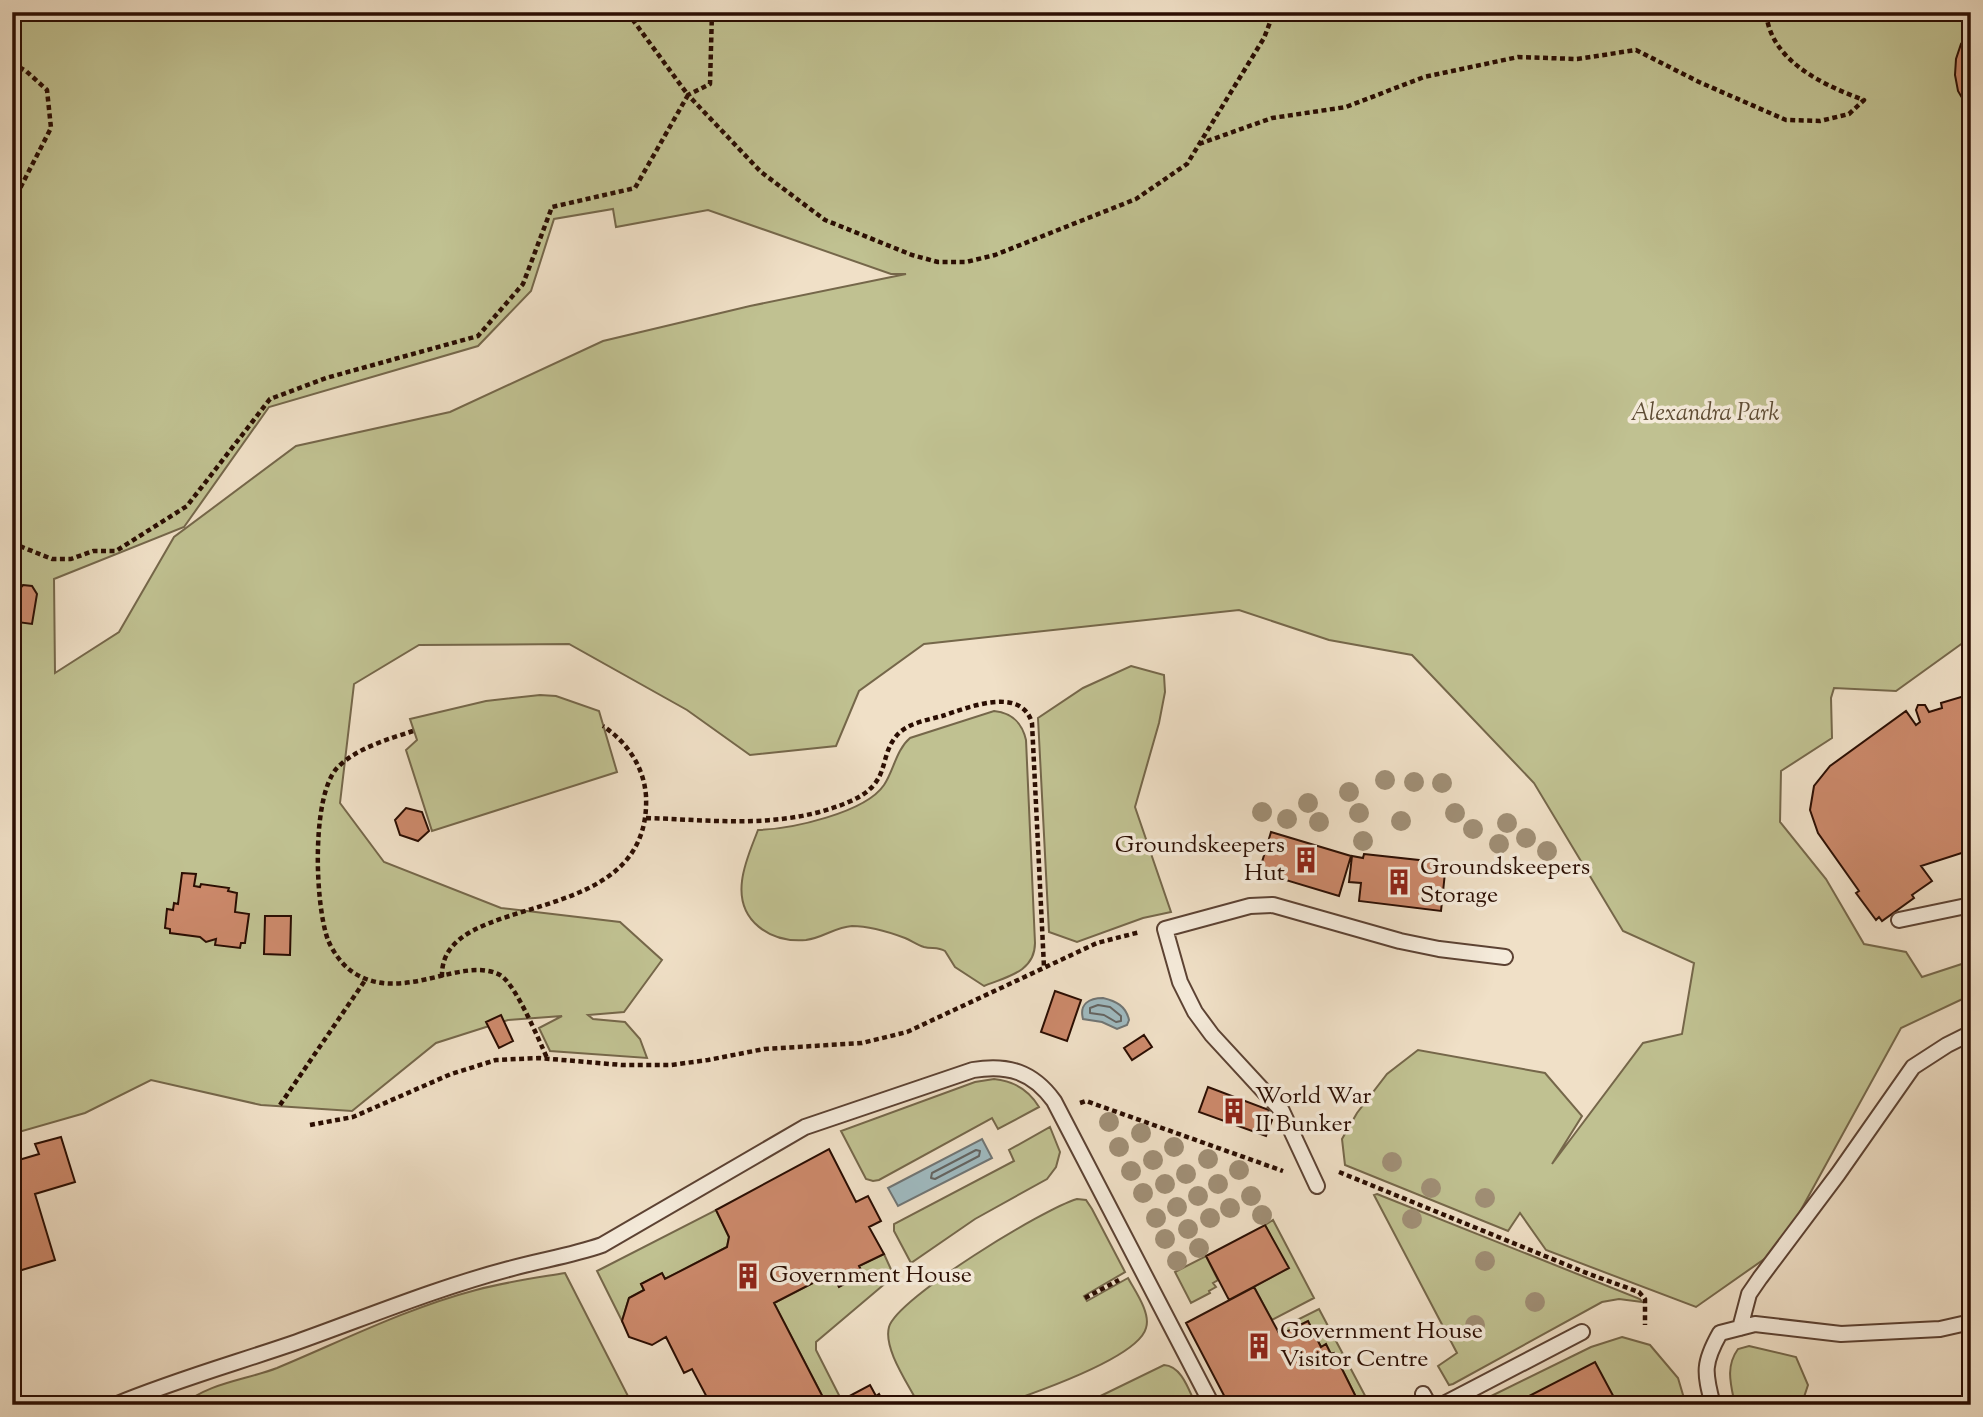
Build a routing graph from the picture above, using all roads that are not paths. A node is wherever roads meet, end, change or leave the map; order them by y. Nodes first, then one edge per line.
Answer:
1 (1971, 905) edge
2 (1899, 920) dead end
3 (1505, 957) dead end
4 (1971, 1033) edge
5 (1317, 1186) dead end
6 (1971, 1322) edge
7 (1740, 1328) junction
8 (1582, 1332) dead end
9 (115, 1405) edge
10 (1212, 1405) edge
11 (1442, 1405) edge
12 (1713, 1405) edge

1 - 2 lane
3 - 5 lane
4 - 7 lane
6 - 7 lane
7 - 12 lane
8 - 11 lane
9 - 10 lane

